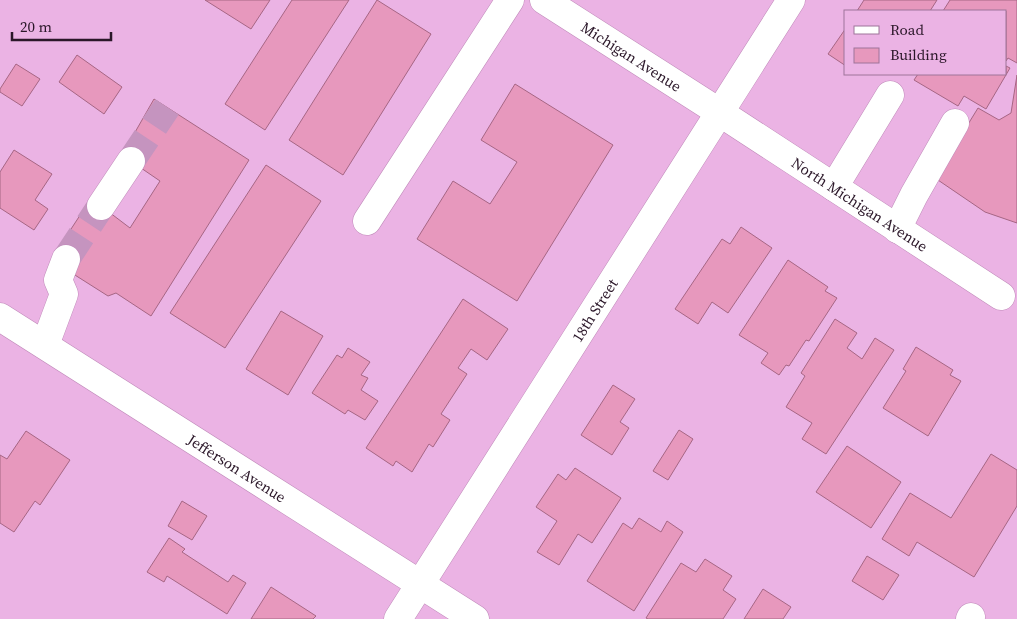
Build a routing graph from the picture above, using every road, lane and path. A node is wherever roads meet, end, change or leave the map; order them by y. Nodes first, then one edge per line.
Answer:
1 (510, 0) edge
2 (544, 0) edge
3 (791, 0) edge
4 (890, 95) dead end
5 (719, 112) junction
6 (955, 123) dead end
7 (131, 161) tunnel mouth
8 (834, 187) junction
9 (101, 206) tunnel mouth
10 (367, 221) dead end
11 (897, 228) junction
12 (66, 259) tunnel mouth
13 (1001, 296) dead end
14 (0, 317) edge
15 (45, 346) junction
16 (420, 583) junction
17 (398, 619) edge
18 (475, 619) edge

1 - 10 street
2 - 5 street, Michigan Avenue
3 - 5 street, 18th Street
4 - 8 street
5 - 8 street, North Michigan Avenue
5 - 16 street, 18th Street
6 - 11 street
7 - 9 street
8 - 11 street, North Michigan Avenue
11 - 13 street, North Michigan Avenue
12 - 15 street
14 - 15 street, Jefferson Avenue
15 - 16 street, Jefferson Avenue
16 - 17 street, 18th Street
16 - 18 street, Jefferson Avenue

